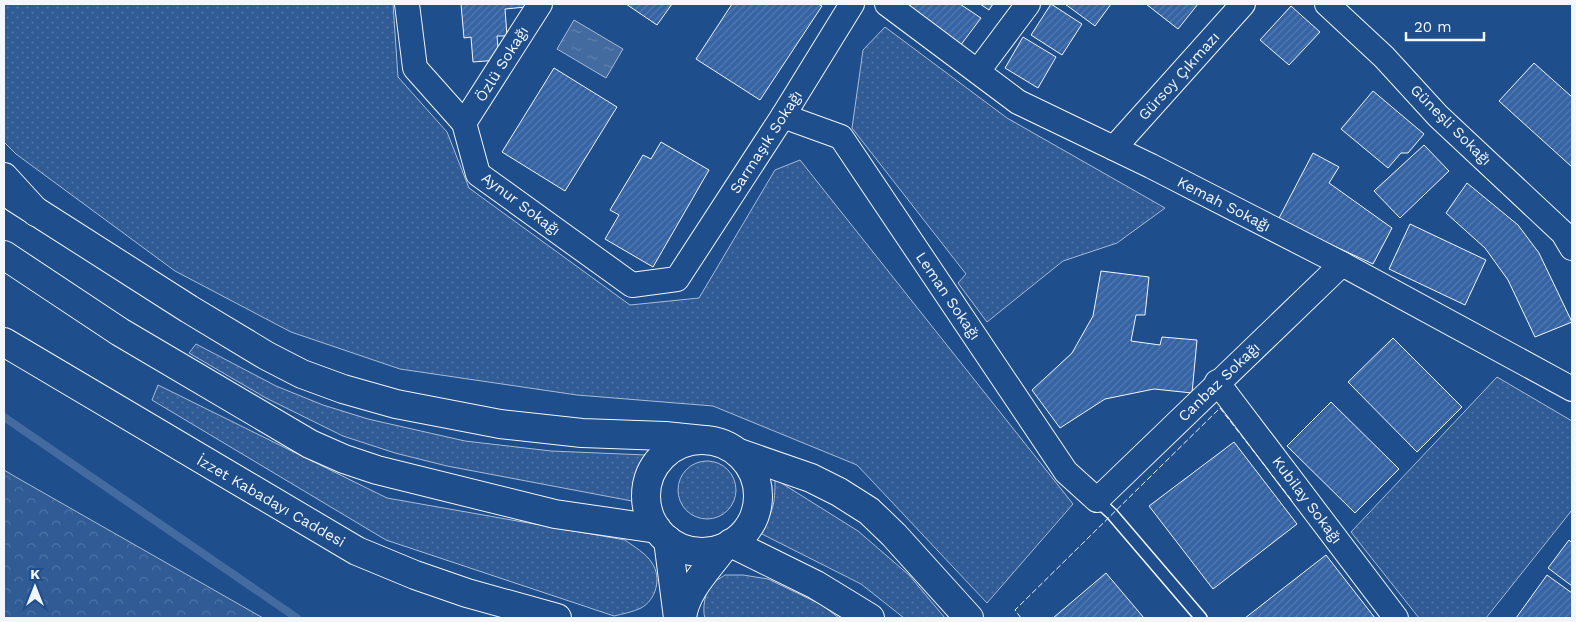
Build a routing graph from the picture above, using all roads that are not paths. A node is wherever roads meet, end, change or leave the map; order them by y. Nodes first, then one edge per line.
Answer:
1 (407, 4) edge
2 (540, 4) edge
3 (852, 4) edge
4 (887, 4) edge
5 (1028, 4) edge
6 (1243, 4) edge
7 (1327, 4) edge
8 (978, 71) junction
9 (783, 116) junction
10 (464, 123) junction
11 (1114, 148) junction
12 (4, 177) edge
13 (4, 190) edge
14 (36, 212) junction
15 (1572, 248) edge
16 (4, 255) edge
17 (1342, 264) junction
18 (677, 279) joint
19 (4, 342) edge
20 (1218, 382) junction
21 (1572, 389) edge
22 (704, 440) junction
23 (739, 453) junction
24 (1097, 500) junction
25 (662, 534) junction
26 (727, 546) junction
27 (557, 618) edge
28 (678, 618) edge
29 (682, 618) edge
30 (870, 618) edge
31 (969, 618) edge
32 (1201, 618) edge
33 (1396, 618) edge

1 - 10 street, Aynur Sokağı
2 - 10 street, Özlü Sokağı
3 - 9 street, Sarmaşık Sokağı
4 - 8 street, Kemah Sokağı
5 - 8 street
6 - 11 street, Gürsoy Çıkmazı
7 - 15 street, Güneşli Sokağı
8 - 11 street, Kemah Sokağı
9 - 18 street, Sarmaşık Sokağı
9 - 24 street, Leman Sokağı
10 - 18 street, Aynur Sokağı
11 - 17 street, Kemah Sokağı
12 - 14 main road
13 - 14 main road
14 - 22 main road
16 - 25 main road
17 - 20 street, Canbaz Sokağı
17 - 21 street, Kemah Sokağı
19 - 27 main road, İzzet Kabadayı Caddesi
20 - 24 street, Canbaz Sokağı
20 - 33 street, Kubilay Sokağı
22 - 23 main road
22 - 25 main road
23 - 26 main road
23 - 31 main road
24 - 32 lane
25 - 26 main road
25 - 28 main road
26 - 29 main road
26 - 30 main road

